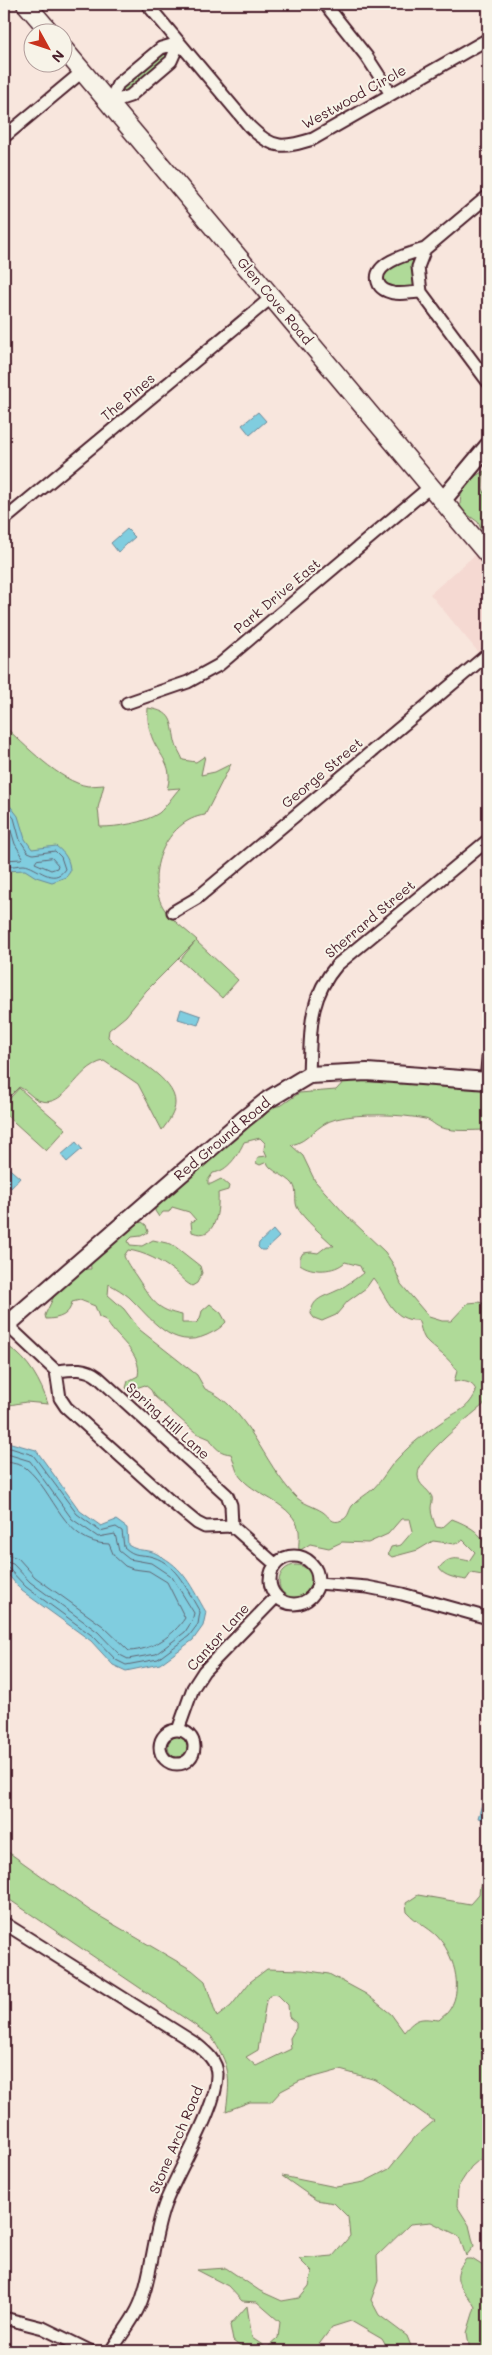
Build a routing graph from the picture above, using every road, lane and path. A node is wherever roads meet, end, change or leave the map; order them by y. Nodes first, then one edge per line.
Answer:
1 (26, 4) edge
2 (147, 4) edge
3 (325, 4) edge
4 (41, 22) edge
5 (488, 39) edge
6 (179, 43) junction
7 (72, 59) edge
8 (82, 71) junction
9 (391, 94) junction
10 (109, 103) junction
11 (4, 137) edge
12 (488, 196) edge
13 (425, 249) junction
14 (421, 292) junction
15 (272, 297) junction
16 (488, 382) edge
17 (488, 446) edge
18 (431, 486) junction
19 (444, 500) junction
20 (4, 520) edge
21 (488, 554) edge
22 (488, 654) edge
23 (127, 704) dead end
24 (488, 840) edge
25 (173, 912) dead end
26 (488, 1059) edge
27 (310, 1075) junction
28 (487, 1081) edge
29 (5, 1325) edge
30 (56, 1371) junction
31 (232, 1526) junction
32 (275, 1564) junction
33 (318, 1583) junction
34 (276, 1597) junction
35 (488, 1618) edge
36 (178, 1730) dead end
37 (4, 1923) edge
38 (4, 2318) edge
39 (90, 2351) edge
40 (111, 2351) edge

1 - 4 main road
2 - 6 street, Westwood Circle
3 - 9 street
5 - 9 street, Westwood Circle
6 - 9 street, Westwood Circle
6 - 10 street
6 - 10 street
7 - 8 main road, Glen Cove Road
8 - 10 main road, Glen Cove Road
8 - 11 street
10 - 15 main road, Glen Cove Road
12 - 13 street
13 - 14 street
13 - 14 street
14 - 16 street
15 - 18 main road, Glen Cove Road
15 - 20 street, The Pines
17 - 19 street
18 - 19 main road, Glen Cove Road
18 - 23 street, Park Drive East
19 - 21 main road, Glen Cove Road
22 - 25 street, George Street
24 - 27 street, Sherrard Street
26 - 28 street
27 - 28 street, Red Ground Road
27 - 29 street, Red Ground Road
29 - 30 street
30 - 31 street
30 - 31 street, Spring Hill Lane
31 - 32 street
32 - 33 street
32 - 34 street
33 - 34 street
33 - 35 street
34 - 36 street, Cantor Lane
37 - 40 street, Stone Arch Road
38 - 39 street

